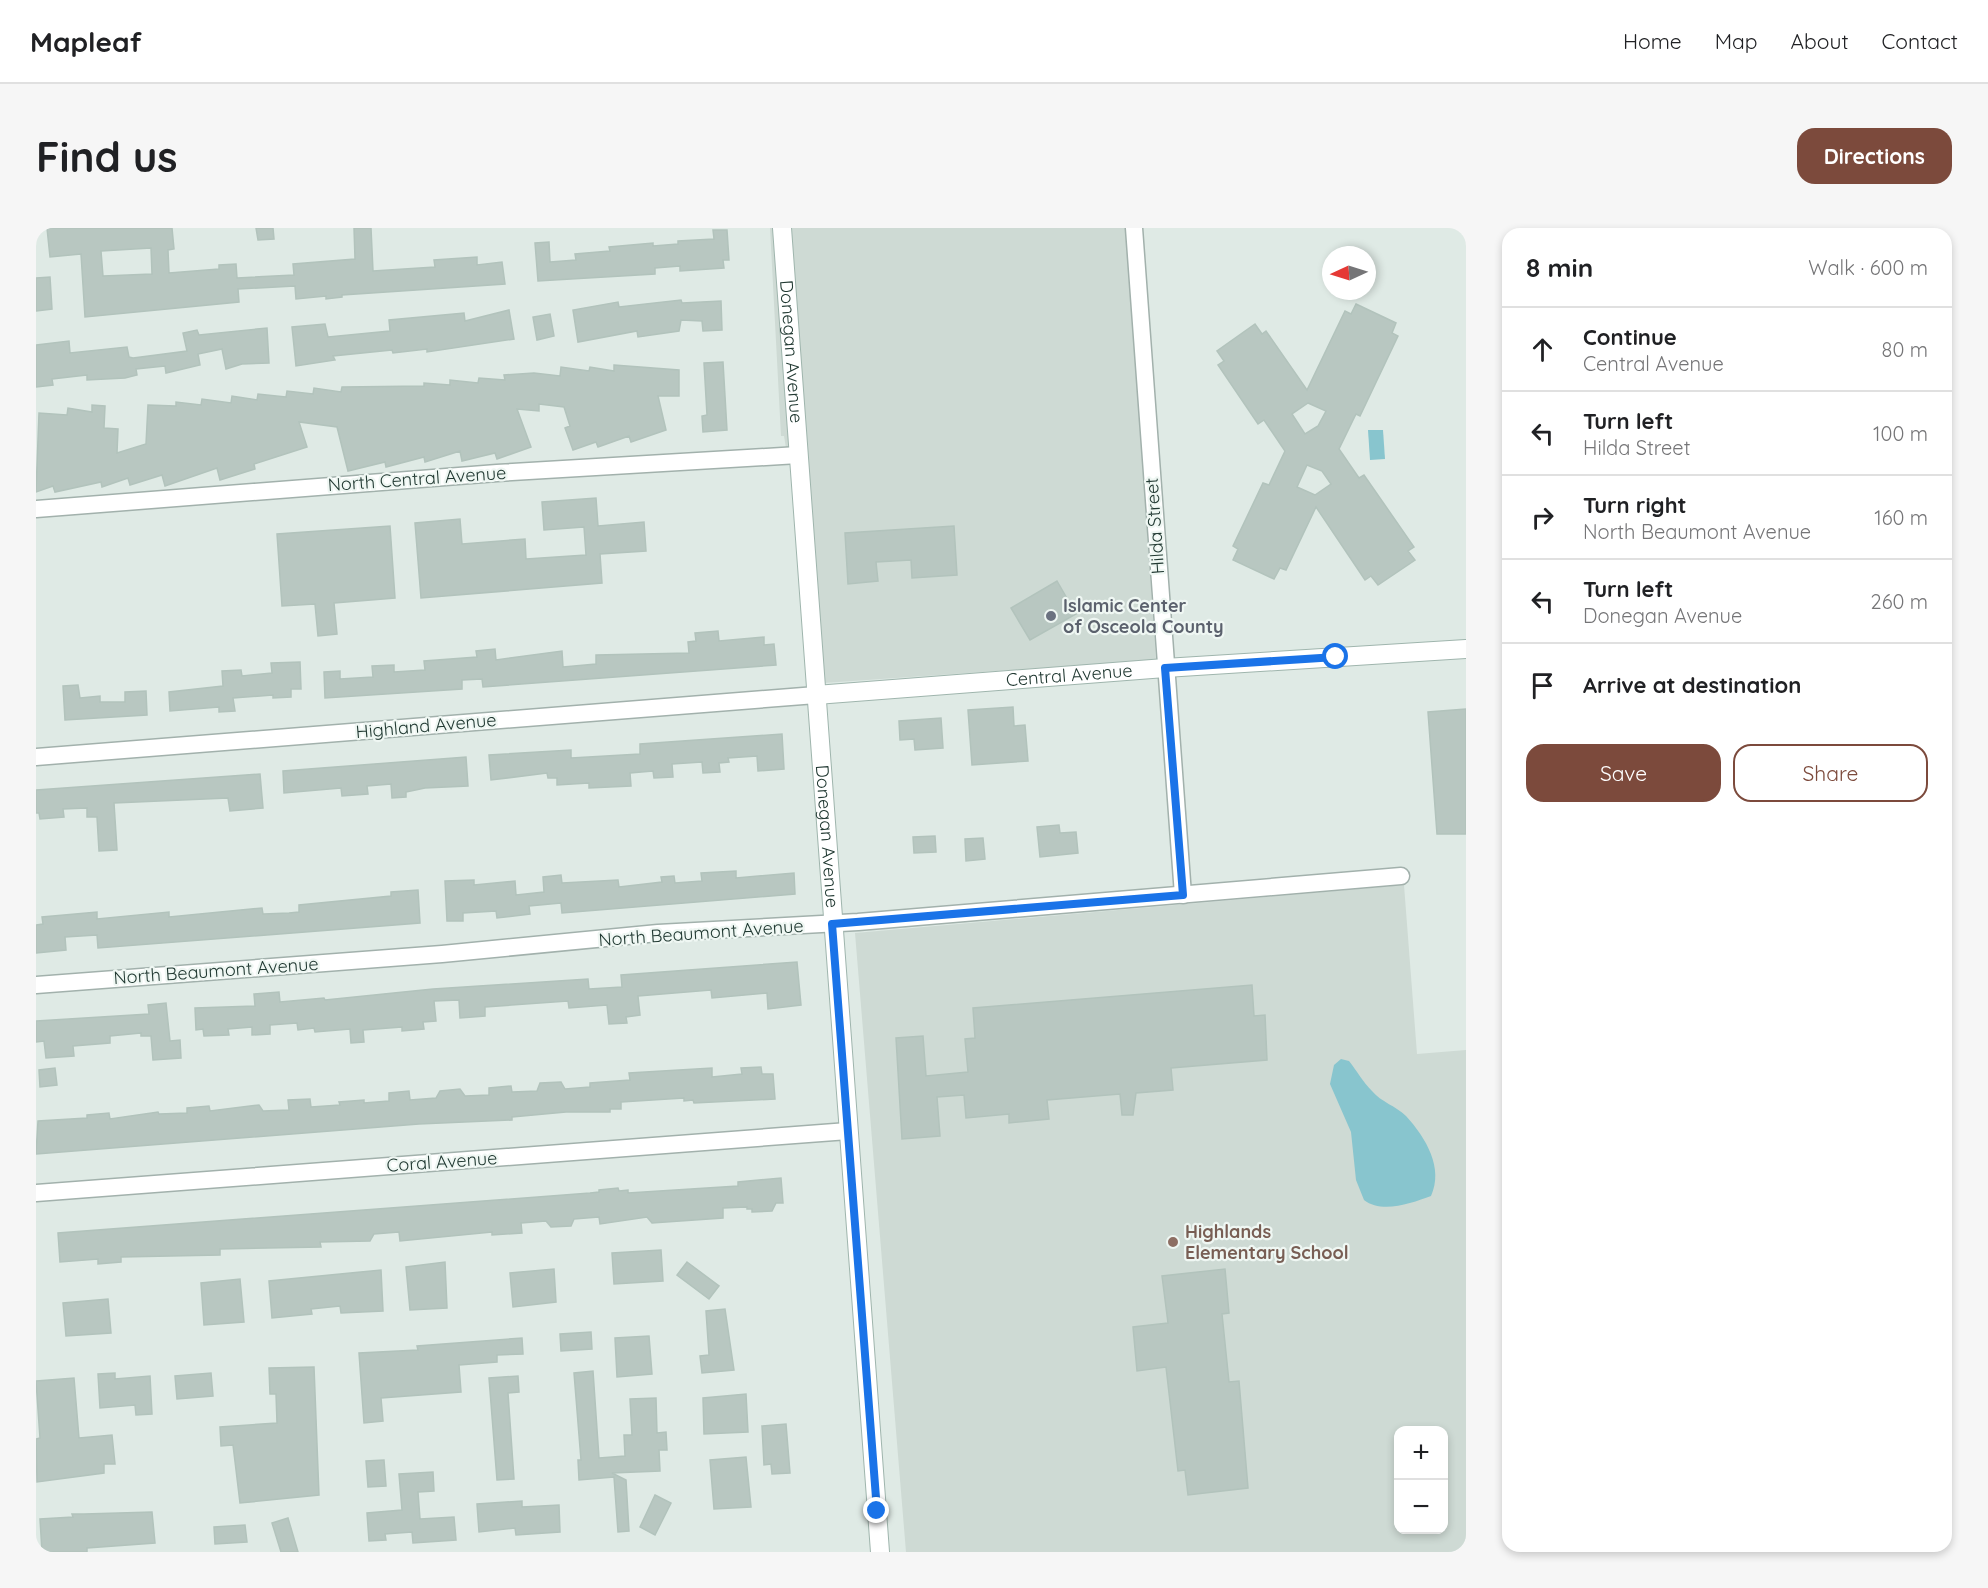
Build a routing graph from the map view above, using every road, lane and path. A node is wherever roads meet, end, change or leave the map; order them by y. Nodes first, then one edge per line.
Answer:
1 (783, 228) edge
2 (1134, 228) edge
3 (798, 455) junction
4 (36, 509) edge
5 (1466, 649) edge
6 (1165, 668) junction
7 (816, 695) junction
8 (36, 757) edge
9 (1401, 876) dead end
10 (1183, 895) junction
11 (832, 924) junction
12 (36, 986) edge
13 (848, 1131) junction
14 (36, 1193) edge
15 (880, 1552) edge

1 - 3 street, Donegan Avenue
2 - 6 street, Hilda Street
3 - 4 street, North Central Avenue
3 - 7 street, Donegan Avenue
5 - 6 street, Central Avenue
6 - 7 street, Central Avenue
6 - 10 street, Hilda Street
7 - 8 street, Highland Avenue
7 - 11 street, Donegan Avenue
9 - 10 street, North Beaumont Avenue
10 - 11 street, North Beaumont Avenue
11 - 12 street, North Beaumont Avenue
11 - 13 street, Donegan Avenue
13 - 14 street, Coral Avenue
13 - 15 street, Donegan Avenue

